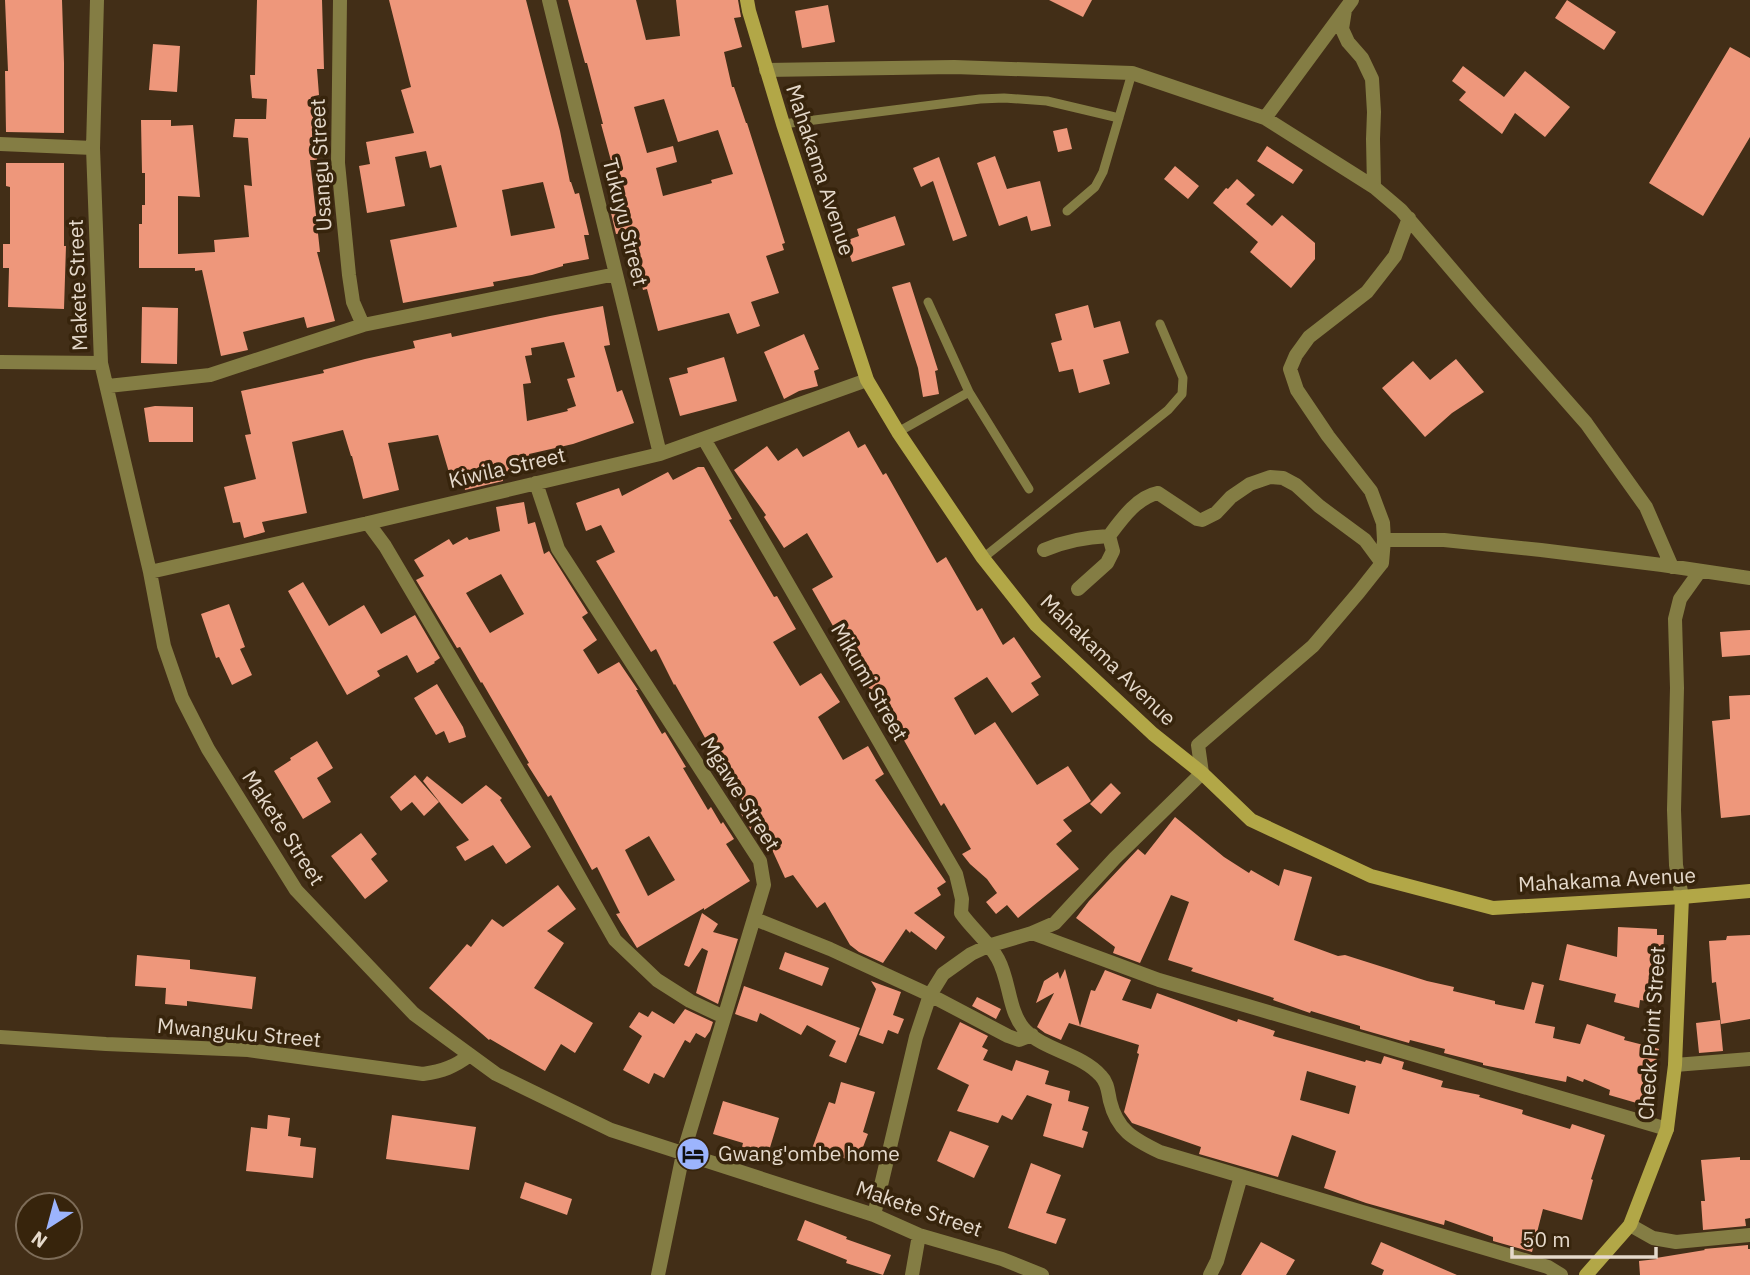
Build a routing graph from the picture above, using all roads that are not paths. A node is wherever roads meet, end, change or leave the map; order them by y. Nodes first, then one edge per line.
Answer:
1 (97, 0) edge
2 (340, 0) edge
3 (549, 0) edge
4 (747, 0) edge
5 (1348, 5) edge
6 (766, 70) junction
7 (1132, 73) junction
8 (1119, 118) junction
9 (1265, 118) junction
10 (783, 124) junction
11 (0, 144) edge
12 (93, 148) junction
13 (1374, 187) junction
14 (1067, 211) dead end
15 (1409, 218) junction
16 (616, 274) junction
17 (928, 302) dead end
18 (1160, 324) dead end
19 (363, 325) junction
20 (0, 362) edge
21 (101, 363) junction
22 (867, 380) junction
23 (108, 386) junction
24 (969, 392) junction
25 (898, 432) junction
26 (704, 439) junction
27 (660, 454) junction
28 (536, 483) junction
29 (1030, 489) dead end
30 (368, 523) junction
31 (1109, 536) junction
32 (1384, 540) junction
33 (1044, 550) dead end
34 (983, 558) junction
35 (1382, 563) junction
36 (1672, 566) junction
37 (1700, 571) junction
38 (150, 572) junction
39 (1750, 578) edge
40 (1078, 589) dead end
41 (1202, 773) junction
42 (1750, 891) edge
43 (1682, 897) junction
44 (755, 919) junction
45 (1032, 933) junction
46 (988, 946) junction
47 (930, 995) junction
48 (724, 1017) junction
49 (1032, 1035) junction
50 (0, 1037) edge
51 (470, 1055) junction
52 (1750, 1059) edge
53 (1675, 1065) junction
54 (1667, 1129) junction
55 (683, 1154) junction
56 (1241, 1176) junction
57 (874, 1215) junction
58 (1630, 1225) junction
59 (919, 1235) junction
60 (1750, 1235) edge
61 (658, 1275) edge
62 (912, 1275) edge
63 (1042, 1275) edge
64 (1210, 1275) edge
65 (1561, 1275) edge
66 (1586, 1275) edge

1 - 12 street, Makete Street
2 - 19 street, Usangu Street
3 - 16 street, Tukuyu Street
4 - 6 street, Mahakama Avenue
5 - 9 street
5 - 13 street
6 - 7 street
6 - 10 street, Mahakama Avenue
7 - 8 lane
7 - 9 street
8 - 10 lane
8 - 14 lane
9 - 13 street
10 - 22 street, Mahakama Avenue
11 - 12 street
12 - 21 street, Makete Street
13 - 15 street
15 - 32 street
15 - 36 street
16 - 19 street
16 - 27 street, Tukuyu Street
17 - 24 lane
18 - 34 lane
19 - 23 street
20 - 21 street
21 - 23 street, Makete Street
22 - 25 street, Mahakama Avenue
22 - 26 street, Kiwila Street
23 - 38 street, Makete Street
24 - 25 lane
24 - 29 lane
25 - 34 street, Mahakama Avenue
26 - 27 street, Kiwila Street
26 - 46 street, Mikumi Street
27 - 28 street, Kiwila Street
28 - 30 street, Kiwila Street
28 - 44 street, Mgawe Street
30 - 38 street, Kiwila Street
30 - 48 street
31 - 33 street
31 - 35 street
31 - 40 street
32 - 35 street
32 - 36 street
34 - 41 street, Mahakama Avenue
35 - 41 street
36 - 37 street
37 - 39 street
37 - 43 street
38 - 51 street, Makete Street
41 - 43 street, Mahakama Avenue
41 - 45 street
42 - 43 street, Mahakama Avenue
43 - 53 street, Check Point Street
44 - 47 street
44 - 48 street, Mgawe Street
45 - 46 street
45 - 54 street
46 - 47 street
46 - 49 street, Mikumi Street
47 - 49 street
47 - 57 street
48 - 55 street, Mgawe Street
49 - 56 street
50 - 51 street, Mwanguku Street
51 - 55 street, Makete Street
52 - 53 street
53 - 54 street, Check Point Street
54 - 58 street, Check Point Street
55 - 57 street, Makete Street
55 - 61 street, Mgawe Street
56 - 64 street
56 - 65 street
57 - 59 street, Makete Street
58 - 60 street
58 - 66 street, Check Point Street
59 - 62 street
59 - 63 street, Makete Street

